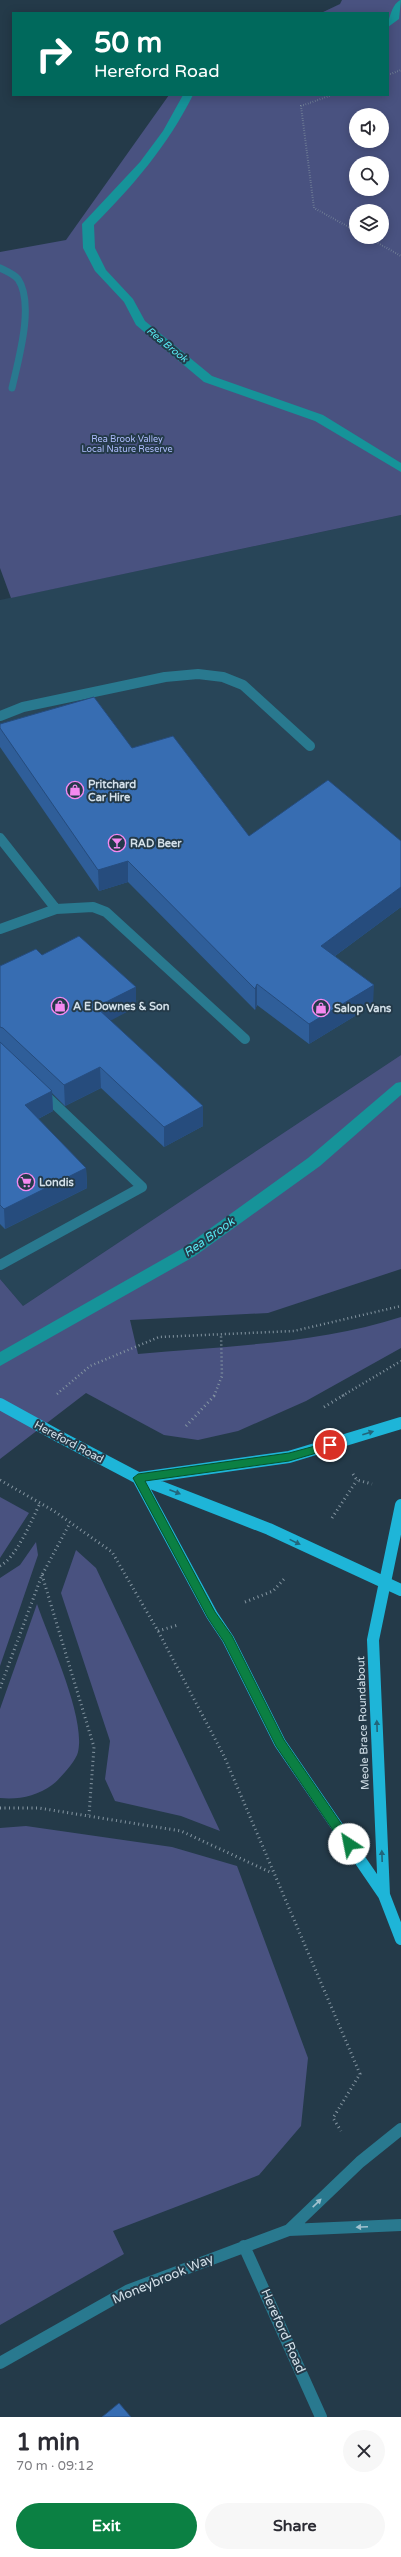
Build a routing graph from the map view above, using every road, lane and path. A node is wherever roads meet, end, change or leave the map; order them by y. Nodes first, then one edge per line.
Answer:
1 (401, 70) edge
2 (389, 75) edge
3 (329, 96) edge
4 (349, 227) edge
5 (380, 244) edge
6 (401, 256) edge
7 (0, 268) edge
8 (12, 388) dead end
9 (0, 716) edge
10 (310, 746) dead end
11 (0, 838) edge
12 (56, 909) junction
13 (0, 929) edge
14 (245, 1040) dead end
15 (34, 1085) edge
16 (0, 1265) edge
17 (401, 1306) edge
18 (221, 1334) junction
19 (401, 1361) edge
20 (54, 1397) dead end
21 (0, 1404) edge
22 (322, 1408) dead end
23 (401, 1423) edge
24 (186, 1426) dead end
25 (353, 1475) dead end
26 (138, 1478) junction
27 (0, 1480) edge
28 (357, 1480) junction
29 (376, 1485) dead end
30 (40, 1503) junction
31 (401, 1505) edge
32 (330, 1520) dead end
33 (70, 1523) junction
34 (0, 1566) edge
35 (42, 1575) junction
36 (287, 1575) dead end
37 (387, 1582) junction
38 (401, 1590) edge
39 (242, 1603) dead end
40 (178, 1625) dead end
41 (158, 1631) junction
42 (0, 1688) edge
43 (0, 1808) edge
44 (89, 1814) junction
45 (272, 1873) junction
46 (384, 1895) junction
47 (401, 1939) edge
48 (333, 2118) dead end
49 (401, 2129) edge
50 (401, 2225) edge
51 (289, 2230) junction
52 (244, 2246) junction
53 (0, 2364) edge
54 (321, 2417) edge

1 - 2 path
3 - 4 path
5 - 6 path
7 - 8 street
9 - 10 street
11 - 12 street
12 - 13 street
12 - 14 street
15 - 16 street
17 - 18 path
18 - 20 path
18 - 24 path
19 - 22 path
21 - 26 main road, Hereford Road, bridge
26 -> 23 main road
25 - 28 path
26 -> 37 main road, Hereford Road
26 - 46 main road
27 - 30 path
28 - 29 path
28 - 32 path
30 - 33 path
30 - 34 path
31 - 37 main road, Meole Brace Roundabout
33 - 35 path
33 - 41 path
35 - 42 path
35 - 44 path
36 - 39 path
37 - 38 main road, Hereford Road
46 -> 37 main road, Meole Brace Roundabout
40 - 41 path
41 - 45 path
43 - 44 path
44 - 45 path
45 - 48 path
46 - 47 main road, Meole Brace Roundabout
51 -> 49 street, Moneybrook Way
50 -> 51 street, Moneybrook Way
51 - 52 street, Moneybrook Way
52 - 53 street, Moneybrook Way
52 - 54 street, Hereford Road

